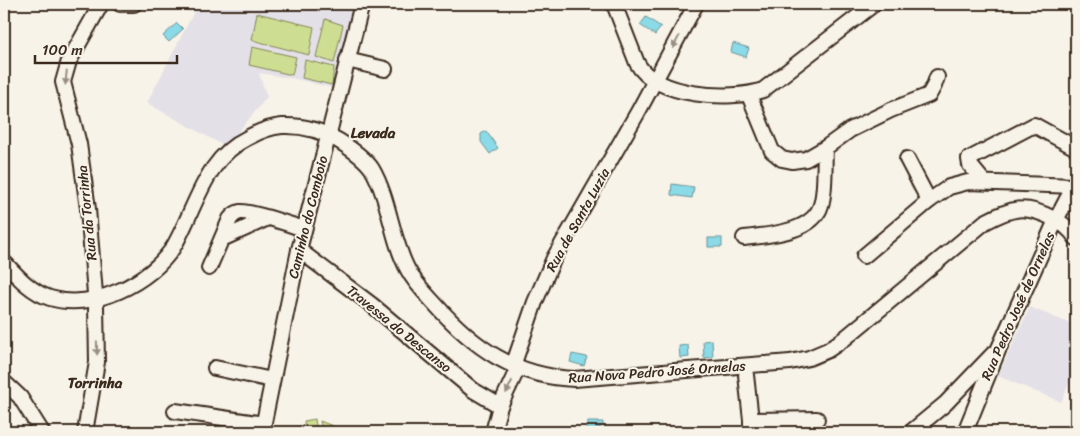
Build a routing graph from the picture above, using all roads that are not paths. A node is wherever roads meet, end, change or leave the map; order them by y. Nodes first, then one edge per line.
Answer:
1 (101, 4) edge
2 (120, 4) edge
3 (134, 4) edge
4 (362, 4) edge
5 (614, 4) edge
6 (696, 4) edge
7 (874, 4) edge
8 (348, 60) junction
9 (385, 69) dead end
10 (937, 77) dead end
11 (656, 81) junction
12 (749, 94) junction
13 (329, 135) junction
14 (825, 148) junction
15 (1076, 148) edge
16 (907, 159) dead end
17 (984, 182) junction
18 (1075, 184) edge
19 (929, 201) junction
20 (1056, 220) junction
21 (304, 229) junction
22 (744, 238) dead end
23 (1076, 238) edge
24 (299, 250) junction
25 (864, 256) dead end
26 (4, 262) edge
27 (209, 268) dead end
28 (96, 299) junction
29 (999, 348) junction
30 (515, 367) junction
31 (215, 368) dead end
32 (746, 375) dead end
33 (272, 380) junction
34 (4, 382) edge
35 (500, 406) junction
36 (174, 411) dead end
37 (817, 419) dead end
38 (751, 426) edge
39 (263, 428) edge
40 (42, 432) edge
41 (85, 432) edge
42 (493, 432) edge
43 (911, 432) edge
44 (965, 432) edge

1 -> 28 street, Rua da Torrinha
2 - 3 street
4 - 8 street, Caminho do Comboio
5 - 11 street
6 -> 11 street, Rua de Santa Luzia
7 - 12 street
8 - 9 street
8 - 13 street, Caminho do Comboio
10 - 14 street
11 - 12 street
11 - 30 street, Rua de Santa Luzia
12 - 14 street
13 - 21 street, Caminho do Comboio
13 - 28 street, Rua Nova Pedro José Ornelas
13 - 30 street, Rua Nova Pedro José Ornelas
14 - 22 street
15 - 17 street
16 - 19 street
17 - 18 street
17 - 19 street
18 - 20 street, Rua Pedro José de Ornelas
19 - 25 street
20 - 23 street, Rua Nova Pedro José Ornelas
20 - 29 street, Rua Pedro José de Ornelas
20 - 30 street, Rua Nova Pedro José Ornelas
21 - 24 street, Caminho do Comboio
21 - 27 street
24 - 33 street, Caminho do Comboio
24 - 35 street, Travessa do Descanso
26 - 28 street, Rua Nova Pedro José Ornelas
28 -> 41 street, Rua da Torrinha
29 - 43 street
29 - 44 street, Rua Pedro José de Ornelas
30 -> 35 street, Rua de Santa Luzia
31 - 33 street
32 - 38 street
33 - 39 street, Caminho do Comboio
34 - 40 street
35 - 42 street, Rua de Santa Luzia
36 - 39 street
37 - 38 street

